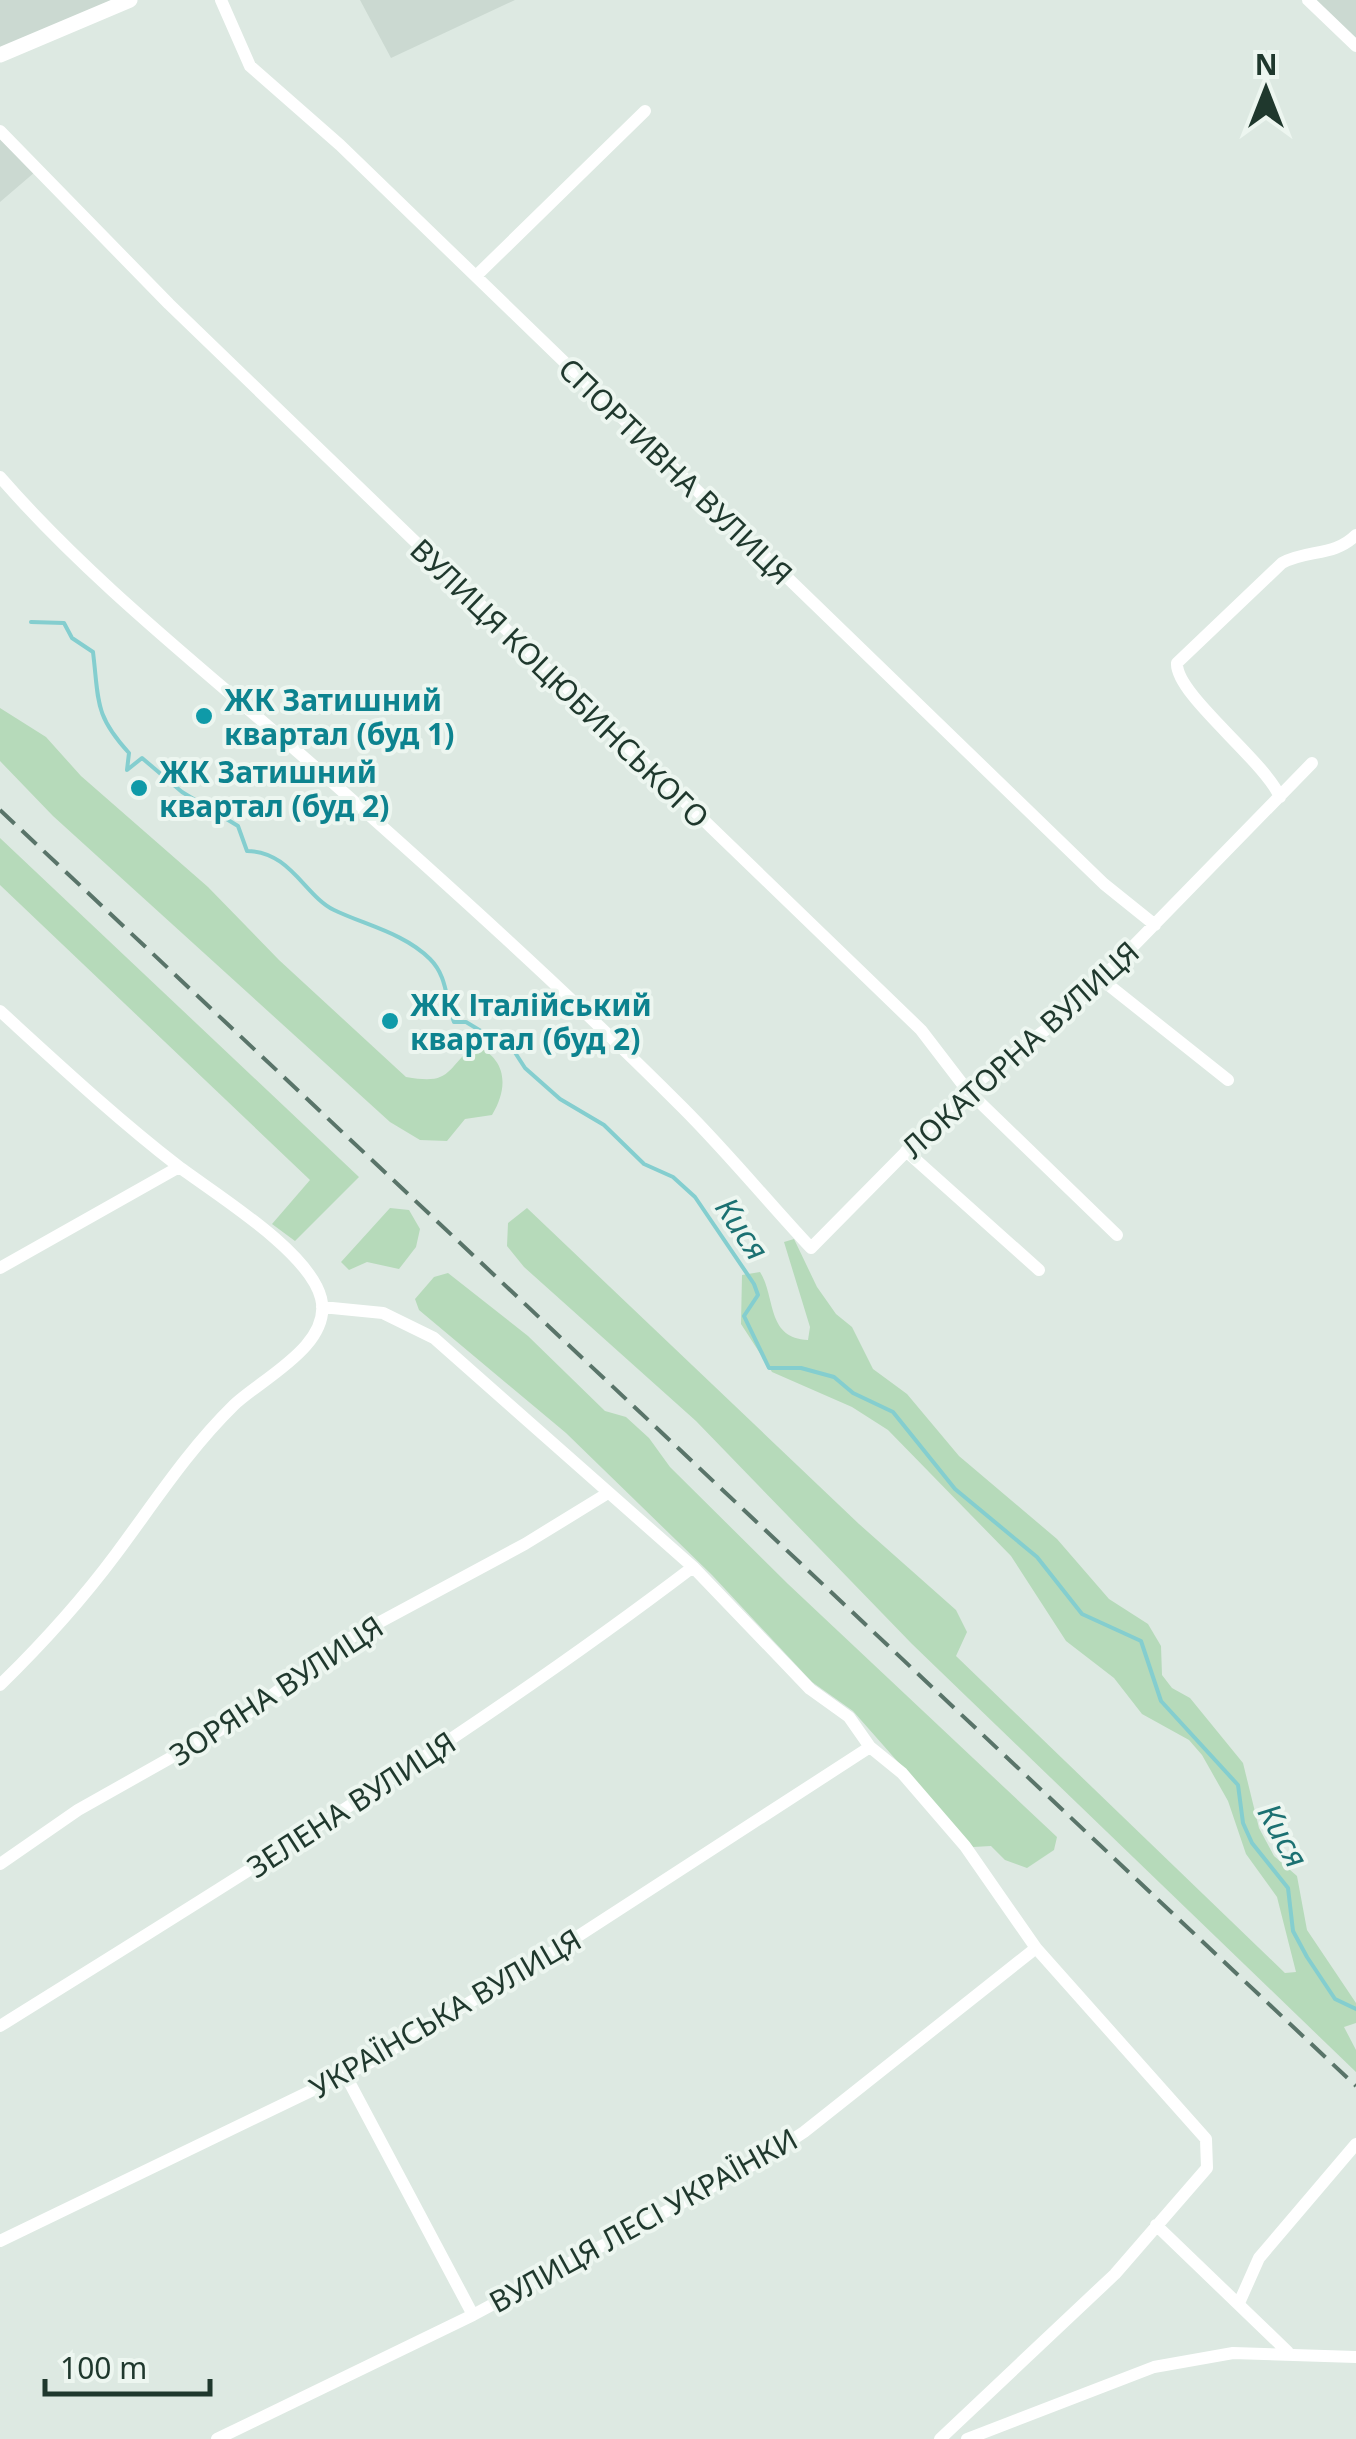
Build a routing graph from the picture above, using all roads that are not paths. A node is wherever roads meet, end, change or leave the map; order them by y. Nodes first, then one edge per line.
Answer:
1 (130, 0) edge
2 (221, 0) edge
3 (1308, 0) edge
4 (1356, 46) edge
5 (0, 54) edge
6 (645, 111) dead end
7 (0, 131) edge
8 (476, 276) junction
9 (0, 477) edge
10 (1356, 536) edge
11 (1312, 763) dead end
12 (1280, 797) junction
13 (1155, 926) junction
14 (1102, 979) junction
15 (0, 1012) edge
16 (1228, 1080) dead end
17 (967, 1090) junction
18 (906, 1151) junction
19 (179, 1167) junction
20 (1117, 1236) dead end
21 (0, 1268) edge
22 (1039, 1270) dead end
23 (322, 1308) junction
24 (608, 1493) junction
25 (693, 1567) junction
26 (0, 1684) edge
27 (870, 1747) junction
28 (0, 1864) edge
29 (1036, 1948) junction
30 (0, 2026) edge
31 (346, 2076) junction
32 (1356, 2144) edge
33 (1156, 2224) junction
34 (0, 2240) edge
35 (1239, 2302) junction
36 (473, 2315) junction
37 (1288, 2352) junction
38 (1356, 2357) edge
39 (995, 2436) edge
40 (217, 2439) edge
41 (940, 2439) edge
42 (966, 2439) edge

1 - 5 street
2 - 8 street, СПОРТИВНА ВУЛИЦЯ
3 - 4 street
6 - 8 street
7 - 17 street, ВУЛИЦЯ КОЦЮБИНСЬКОГО
8 - 13 street, СПОРТИВНА ВУЛИЦЯ
9 - 18 street, ЛОКАТОРНА ВУЛИЦЯ
10 - 12 street
11 - 12 street, ЛОКАТОРНА ВУЛИЦЯ
12 - 13 street, ЛОКАТОРНА ВУЛИЦЯ
13 - 14 street, ЛОКАТОРНА ВУЛИЦЯ
14 - 16 street
14 - 17 street, ЛОКАТОРНА ВУЛИЦЯ
15 - 19 street
17 - 18 street, ЛОКАТОРНА ВУЛИЦЯ
17 - 20 street, ВУЛИЦЯ КОЦЮБИНСЬКОГО
18 - 22 street
19 - 21 street
19 - 23 street
23 - 24 street
23 - 26 street
24 - 25 street
24 - 28 street, ЗОРЯНА ВУЛИЦЯ
25 - 27 street
25 - 30 street, ЗЕЛЕНА ВУЛИЦЯ
27 - 29 street
27 - 31 street, УКРАЇНСЬКА ВУЛИЦЯ
29 - 33 street
29 - 36 street, ВУЛИЦЯ ЛЕСІ УКРАЇНКИ
31 - 34 street, УКРАЇНСЬКА ВУЛИЦЯ
31 - 36 street
32 - 35 street
33 - 35 street
33 - 41 street
35 - 37 street
36 - 40 street, ВУЛИЦЯ ЛЕСІ УКРАЇНКИ
37 - 38 street
37 - 39 street
39 - 42 street

